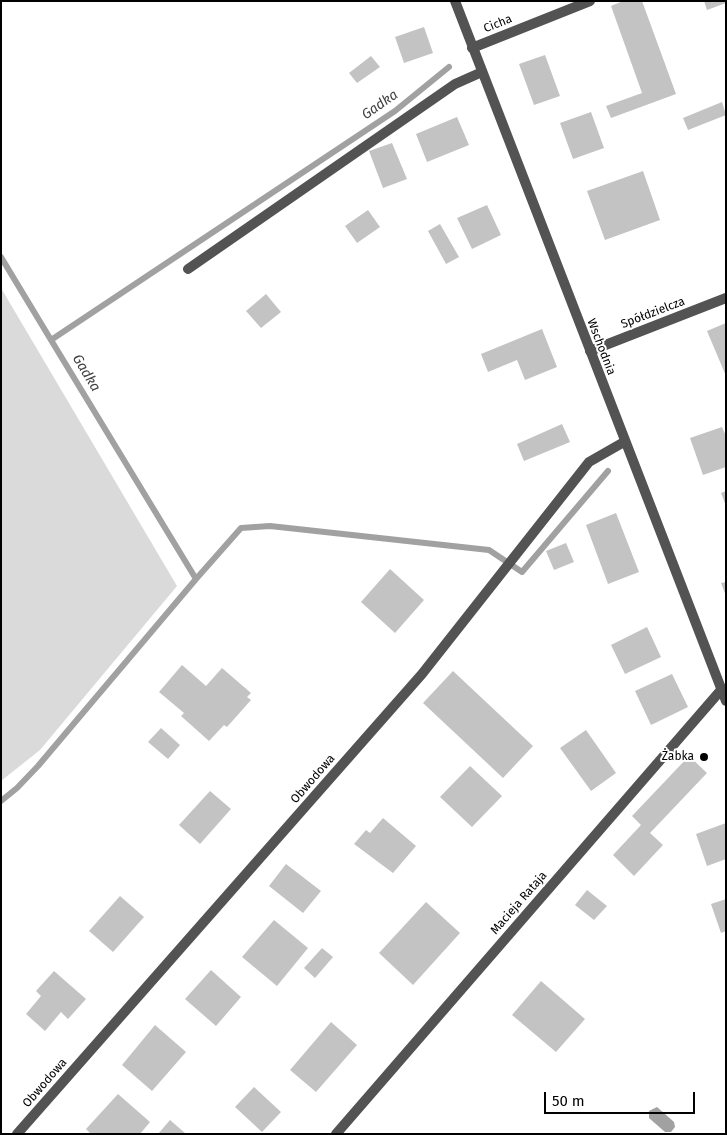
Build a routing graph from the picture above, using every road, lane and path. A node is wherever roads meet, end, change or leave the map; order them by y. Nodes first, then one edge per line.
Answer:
1 (454, 1) edge
2 (590, 1) edge
3 (472, 48) junction
4 (482, 72) junction
5 (188, 269) dead end
6 (726, 298) edge
7 (590, 351) junction
8 (624, 442) junction
9 (721, 677) edge
10 (721, 690) junction
11 (726, 701) edge
12 (17, 1134) edge
13 (336, 1134) edge

1 - 3 street, Wschodnia
2 - 3 street, Cicha
3 - 4 street, Wschodnia
4 - 5 street
4 - 7 street, Wschodnia
6 - 7 street, Spółdzielcza
7 - 8 street, Wschodnia
8 - 9 street, Wschodnia
8 - 12 street, Obwodowa
9 - 10 street, Wschodnia
10 - 11 street, Wschodnia
10 - 13 street, Macieja Rataja

